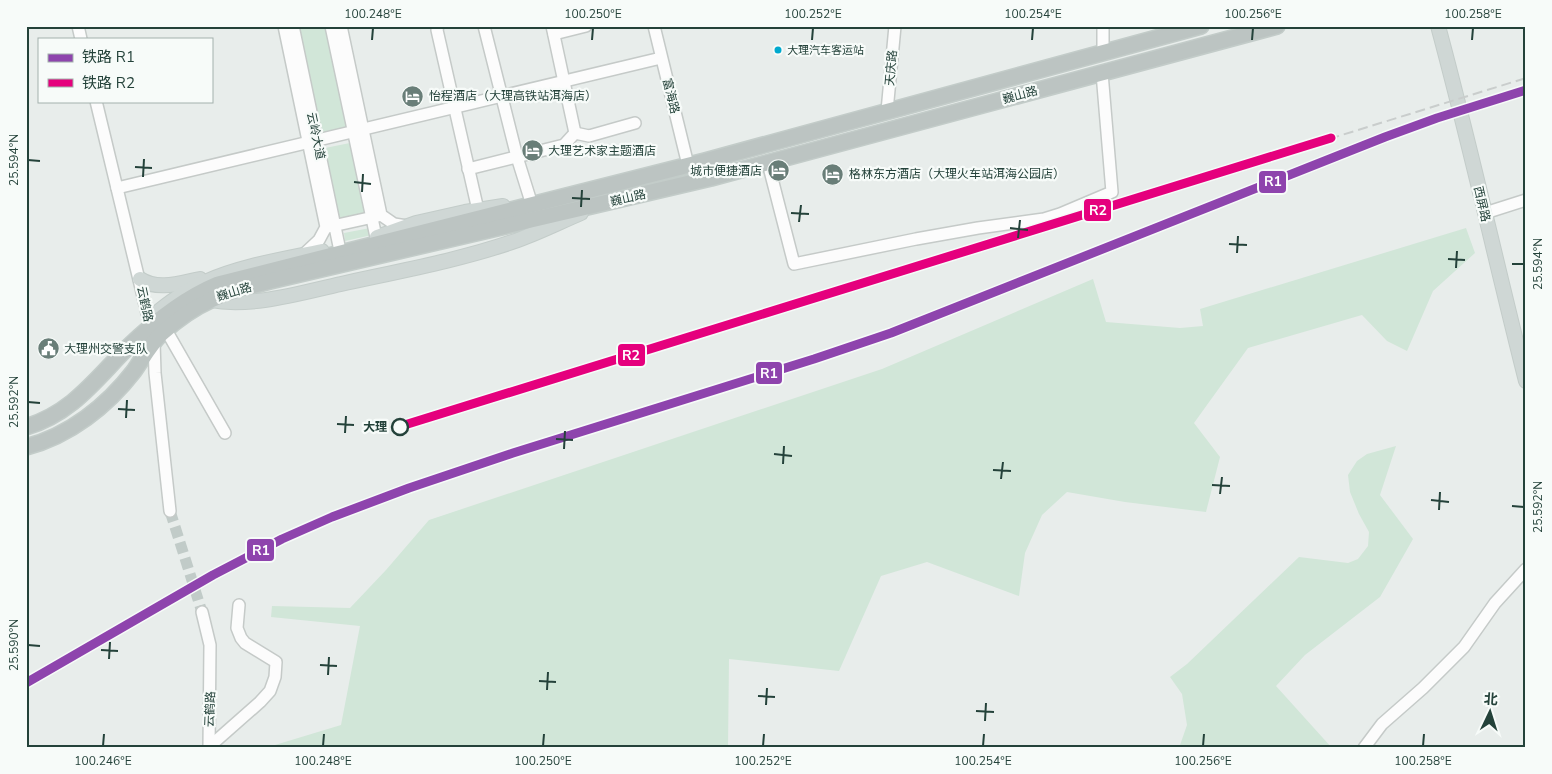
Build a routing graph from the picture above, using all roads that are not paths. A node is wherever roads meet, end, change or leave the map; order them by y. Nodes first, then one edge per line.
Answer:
1 (284, 26) edge
2 (293, 26) edge
3 (331, 26) edge
4 (341, 26) edge
5 (438, 26) edge
6 (484, 26) edge
7 (586, 26) edge
8 (654, 26) edge
9 (895, 26) edge
10 (1103, 26) edge
11 (1201, 26) edge
12 (1277, 26) edge
13 (1438, 26) edge
14 (553, 30) edge
15 (1103, 52) junction
16 (661, 58) junction
17 (1102, 73) junction
18 (564, 80) junction
19 (502, 96) junction
20 (96, 102) edge
21 (454, 107) junction
22 (888, 110) junction
23 (635, 124) dead end
24 (358, 130) junction
25 (575, 133) junction
26 (313, 141) junction
27 (517, 157) junction
28 (768, 163) junction
29 (688, 165) junction
30 (468, 168) junction
31 (117, 188) junction
32 (1526, 200) edge
33 (532, 205) junction
34 (478, 210) junction
35 (1484, 213) junction
36 (376, 216) junction
37 (331, 226) junction
38 (407, 226) junction
39 (376, 237) junction
40 (339, 246) junction
41 (303, 255) junction
42 (237, 271) junction
43 (140, 279) junction
44 (166, 330) junction
45 (151, 331) junction
46 (1526, 381) edge
47 (26, 427) edge
48 (225, 433) dead end
49 (26, 448) edge
50 (170, 511) tunnel mouth
51 (1526, 569) edge
52 (239, 605) dead end
53 (202, 612) tunnel mouth
54 (209, 747) edge
55 (1364, 748) edge

1 - 26 street
2 - 26 street, 云岭大道
3 - 24 street
4 - 24 street
5 - 21 street
6 - 19 street
7 - 14 street
8 - 16 street, 富海路
9 - 22 street, 天庆路
10 - 15 street
11 - 15 highway, 巍山路
12 - 17 highway, 巍山路
13 - 35 main road, 西屏路
14 - 18 street
15 - 17 highway
15 - 22 highway, 巍山路
16 - 18 street
16 - 29 street, 富海路
17 - 28 highway, 巍山路
17 - 28 street
18 - 19 street
18 - 25 street
19 - 21 street
19 - 27 street
20 - 31 street, 云鹤路
21 - 24 street
21 - 30 street
22 - 29 highway, 巍山路
23 - 25 street
24 - 26 street
24 - 36 street
25 - 27 street
26 - 31 street
26 - 37 street, 云岭大道
27 - 30 street
27 - 33 street
28 - 44 highway, 巍山路
29 - 33 highway, 巍山路
30 - 34 street
31 - 43 street, 云鹤路
32 - 35 street
33 - 34 main road
33 - 45 highway, 巍山路
34 - 38 main road
35 - 46 main road, 西屏路
36 - 37 street
36 - 38 street
36 - 39 street
37 - 40 street, 云岭大道
37 - 41 street
38 - 39 main road
39 - 40 main road
40 - 41 main road
41 - 42 main road
42 - 43 main road
42 - 45 main road
43 - 45 street, 云鹤路
44 - 45 highway, 巍山路
44 - 48 street
45 - 47 highway, 巍山路
45 - 49 highway, 巍山路
45 - 50 street, 云鹤路
51 - 55 street
52 - 54 street
53 - 54 street, 云鹤路

